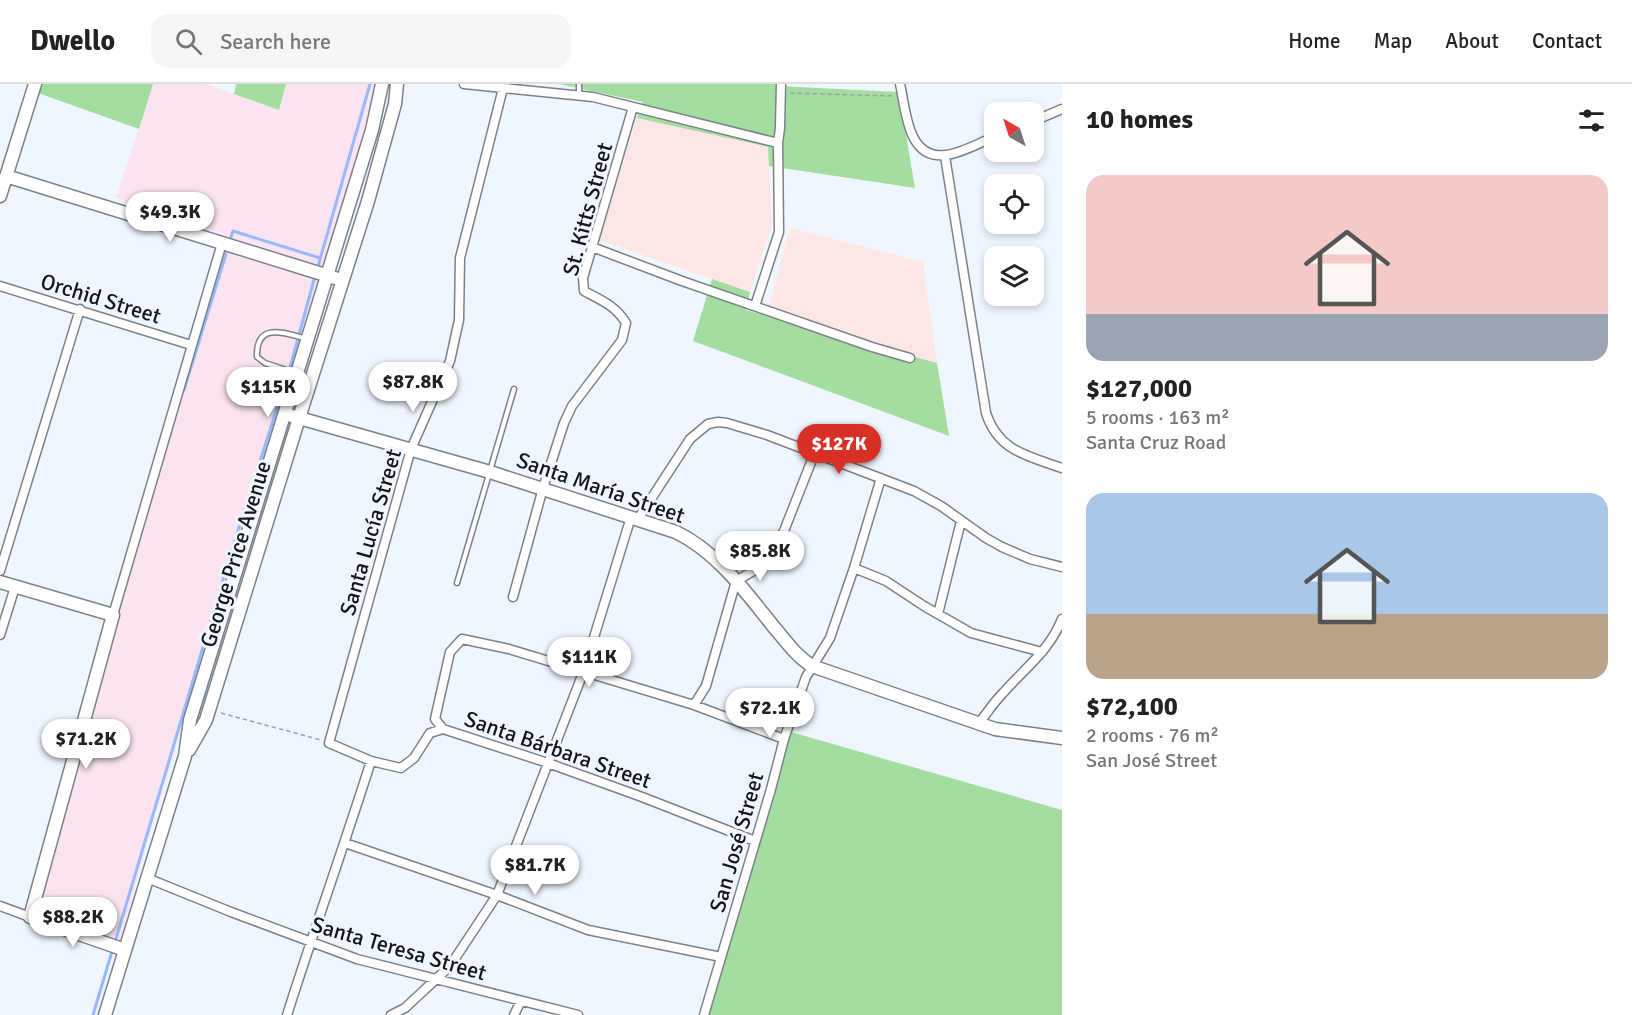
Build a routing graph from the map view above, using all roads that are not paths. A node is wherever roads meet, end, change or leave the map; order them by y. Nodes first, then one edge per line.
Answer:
1 (35, 84) edge
2 (382, 84) edge
3 (397, 84) edge
4 (464, 84) edge
5 (579, 84) edge
6 (900, 84) edge
7 (503, 88) junction
8 (780, 88) edge
9 (579, 97) junction
10 (633, 107) junction
11 (1062, 109) edge
12 (1044, 117) edge
13 (984, 141) edge
14 (778, 143) junction
15 (945, 156) junction
16 (6, 159) edge
17 (6, 176) junction
18 (0, 196) edge
19 (222, 243) junction
20 (592, 247) junction
21 (327, 275) junction
22 (343, 280) junction
23 (0, 286) edge
24 (755, 306) junction
25 (80, 309) junction
26 (308, 339) junction
27 (191, 345) junction
28 (910, 358) dead end
29 (297, 374) junction
30 (514, 389) dead end
31 (285, 414) junction
32 (299, 418) junction
33 (411, 449) junction
34 (814, 452) junction
35 (1062, 468) edge
36 (490, 472) junction
37 (881, 478) junction
38 (543, 488) junction
39 (634, 518) junction
40 (961, 520) junction
41 (1062, 567) edge
42 (854, 568) junction
43 (0, 571) edge
44 (736, 581) junction
45 (0, 582) edge
46 (457, 583) dead end
47 (15, 587) junction
48 (513, 597) dead end
49 (938, 614) junction
50 (113, 615) junction
51 (1062, 619) edge
52 (0, 635) edge
53 (1042, 652) junction
54 (812, 666) junction
55 (583, 673) junction
56 (694, 705) junction
57 (435, 719) junction
58 (980, 723) junction
59 (443, 729) junction
60 (430, 733) junction
61 (1062, 738) edge
62 (784, 739) junction
63 (329, 743) joint
64 (185, 756) junction
65 (371, 761) junction
66 (548, 764) junction
67 (755, 841) junction
68 (345, 843) junction
69 (147, 878) junction
70 (497, 896) junction
71 (0, 906) edge
72 (30, 917) junction
73 (310, 942) junction
74 (125, 950) junction
75 (721, 957) junction
76 (437, 978) junction
77 (521, 1001) junction
78 (105, 1015) edge
79 (287, 1015) edge
80 (391, 1015) edge
81 (514, 1015) edge
82 (578, 1015) edge
83 (704, 1015) edge

1 - 16 street
2 - 21 street, George Price Avenue
3 - 22 street, George Price Avenue
4 - 7 street
5 - 9 lane
6 - 15 street
7 - 9 street
7 - 33 street, Santa Lucía Street
8 - 14 street
9 - 10 street
10 - 14 street
10 - 20 street, St. Kitts Street
11 - 12 street
13 - 15 street
14 - 24 street
15 - 35 street
16 - 17 street
17 - 18 street
17 - 19 street
19 - 21 street
19 - 27 street
20 - 24 street
20 - 38 street, St. Kitts Street
21 - 22 street
21 - 26 street, George Price Avenue
22 - 32 street, George Price Avenue
23 - 25 street, Orchid Street
24 - 28 street
25 - 27 street, Orchid Street
25 - 43 street
26 - 29 street, George Price Avenue
26 - 29 lane
27 - 50 street
29 - 31 street, George Price Avenue
30 - 36 lane
31 - 32 street, Santa María Street
31 - 64 street, George Price Avenue
32 - 33 street, Santa María Street
32 - 64 street, George Price Avenue
33 - 36 street, Santa María Street
33 - 63 street, Santa Lucía Street
34 - 37 street
34 - 39 street
34 - 44 street
36 - 38 street, Santa María Street
36 - 46 lane
37 - 40 street
37 - 42 street, San José Street
38 - 39 street, Santa María Street
38 - 48 street, St. Kitts Street
39 - 44 street, Santa María Street
39 - 55 street
40 - 41 street
40 - 49 street
42 - 49 street
42 - 54 street, San José Street
44 - 54 street, Santa María Street
44 - 56 street
45 - 47 street
47 - 50 street
47 - 52 street
49 - 53 street
50 - 72 street
51 - 53 street
53 - 58 street
54 - 58 street, Santa María Street
54 - 62 street, San José Street
55 - 56 street
55 - 57 street
55 - 66 street
56 - 62 street
57 - 59 street
57 - 60 street
58 - 61 street, Santa María Street
59 - 60 street, Santa Bárbara Street
59 - 66 street, Santa Bárbara Street
60 - 65 street, Santa Bárbara Street
62 - 67 street, San José Street
63 - 65 street, Santa Bárbara Street
64 - 69 street, George Price Avenue
65 - 68 street
66 - 67 street, Santa Bárbara Street
66 - 70 street
67 - 75 street, San José Street
68 - 70 street
68 - 73 street
69 - 73 street, Santa Teresa Street
69 - 74 street, George Price Avenue
70 - 75 street
70 - 76 street
71 - 72 street
72 - 74 street
73 - 76 street, Santa Teresa Street
73 - 79 street
74 - 78 street, George Price Avenue
75 - 83 street, San José Street
76 - 77 street, Santa Teresa Street
76 - 80 street
77 - 81 street
77 - 82 street, Santa Teresa Street

